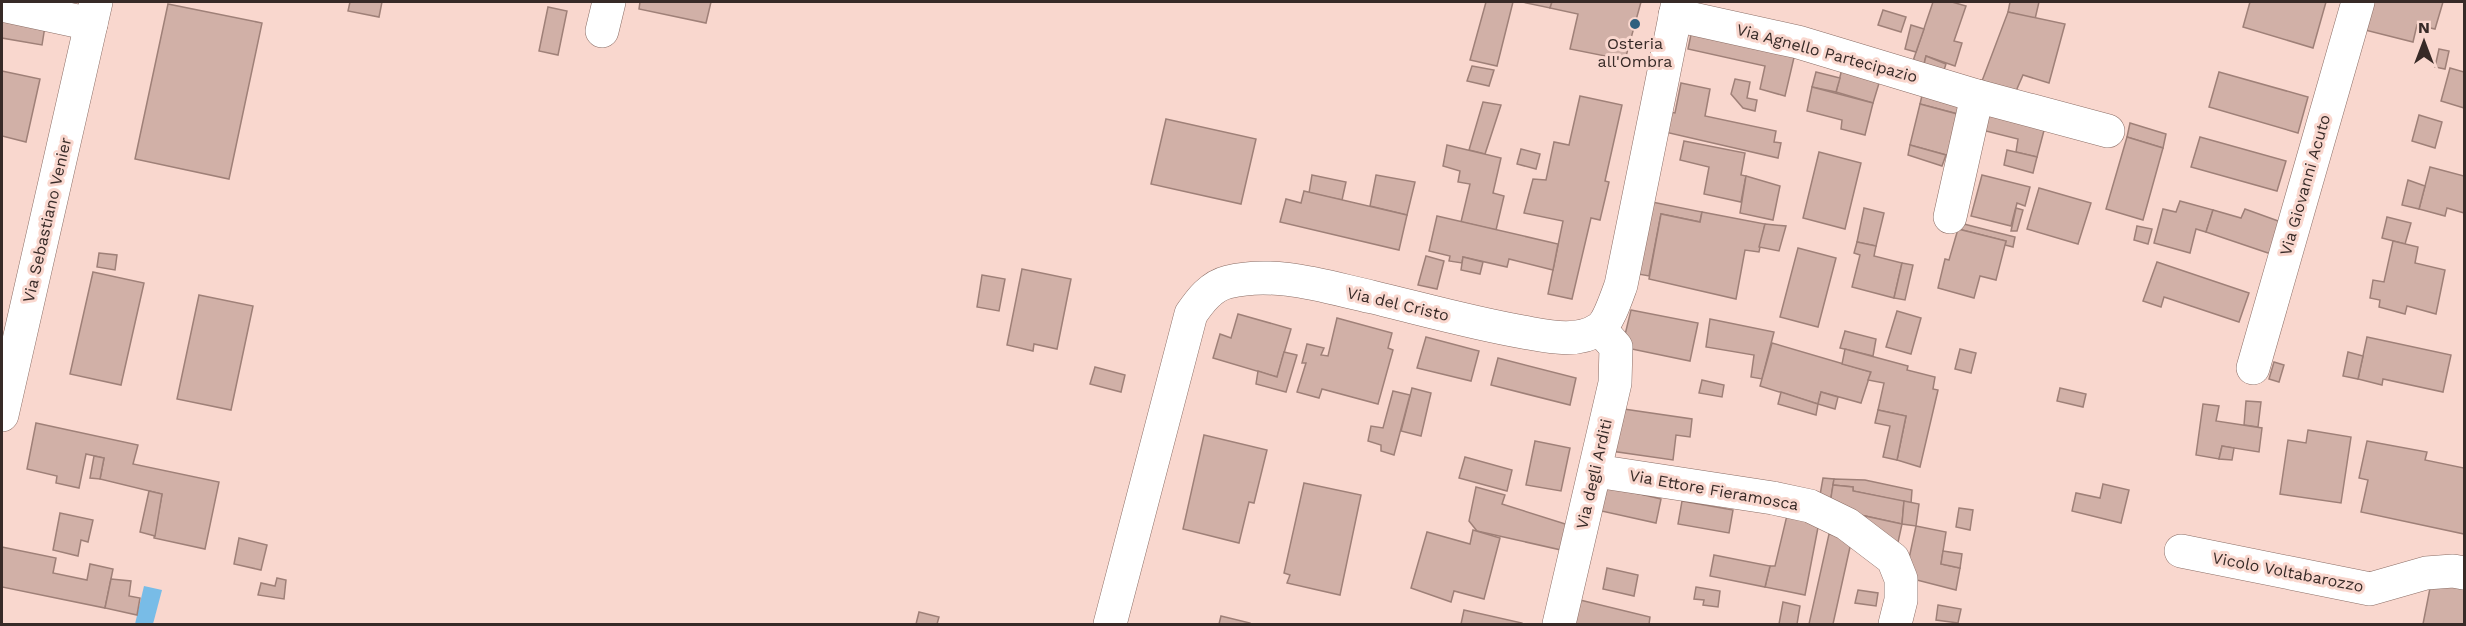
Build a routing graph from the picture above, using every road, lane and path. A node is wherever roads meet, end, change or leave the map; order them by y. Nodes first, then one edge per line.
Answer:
1 (2358, 2) edge
2 (2, 5) edge
3 (1676, 8) edge
4 (94, 13) edge
5 (1977, 96) junction
6 (2108, 131) dead end
7 (1950, 217) dead end
8 (1600, 329) junction
9 (2253, 368) dead end
10 (2, 415) edge
11 (1596, 471) junction
12 (2181, 551) dead end
13 (2464, 573) edge
14 (1110, 624) edge
15 (1559, 624) edge
16 (1895, 624) edge

1 - 9 street, Via Giovanni Acuto
2 - 4 street, Via Sebastiano Venier
3 - 5 street, Via Agnello Partecipazio
3 - 8 street
4 - 10 street, Via Sebastiano Venier
5 - 6 street, Via Agnello Partecipazio
5 - 7 street
8 - 11 street, Via degli Arditi
8 - 14 street, Via del Cristo
11 - 15 street, Via degli Arditi
11 - 16 street, Via Ettore Fieramosca
12 - 13 street, Vicolo Voltabarozzo

